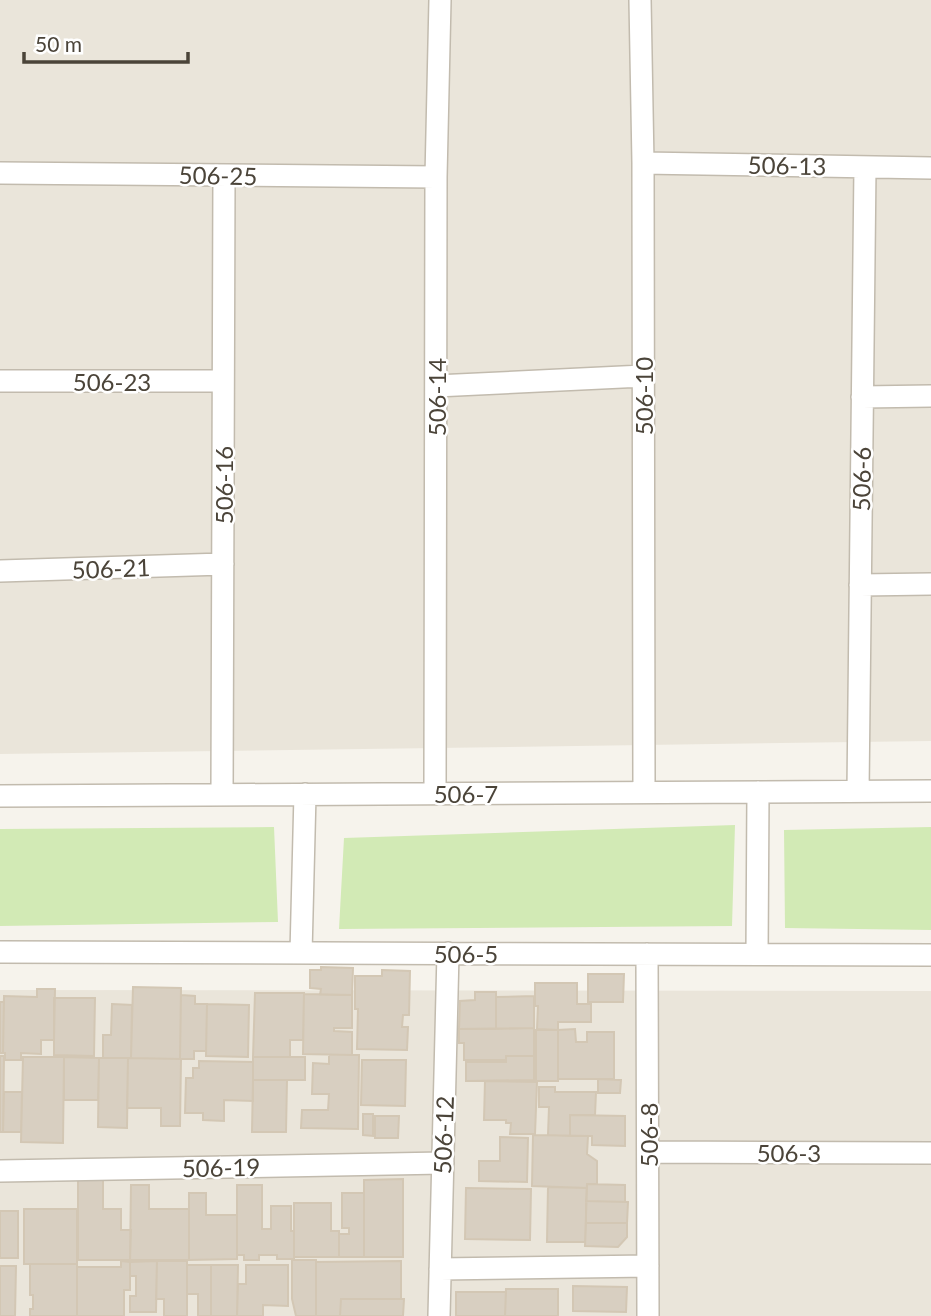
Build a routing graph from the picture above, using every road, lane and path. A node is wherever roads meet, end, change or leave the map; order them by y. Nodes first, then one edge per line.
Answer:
1 (440, 0) edge
2 (640, 0) edge
3 (643, 163) junction
4 (864, 167) junction
5 (931, 168) edge
6 (0, 173) edge
7 (223, 175) junction
8 (436, 177) junction
9 (643, 376) junction
10 (0, 381) edge
11 (223, 381) junction
12 (436, 386) junction
13 (931, 396) edge
14 (862, 397) junction
15 (223, 564) junction
16 (0, 571) edge
17 (931, 584) edge
18 (860, 585) junction
19 (858, 791) junction
20 (931, 791) edge
21 (644, 792) junction
22 (758, 792) junction
23 (435, 793) junction
24 (306, 794) junction
25 (222, 795) junction
26 (0, 796) edge
27 (0, 952) edge
28 (301, 953) junction
29 (448, 953) junction
30 (647, 954) junction
31 (757, 954) junction
32 (931, 954) edge
33 (648, 1152) junction
34 (931, 1153) edge
35 (443, 1163) junction
36 (0, 1171) edge
37 (648, 1266) junction
38 (440, 1269) junction
39 (439, 1316) edge
40 (648, 1316) edge

1 - 8 street, 506-14
2 - 3 street, 506-10
3 - 4 street, 506-13
3 - 9 street, 506-10
4 - 5 street, 506-13
4 - 14 street, 506-6
6 - 7 street, 506-25
7 - 8 street, 506-25
7 - 11 street, 506-16
8 - 12 street, 506-14
9 - 12 street
9 - 21 street, 506-10
10 - 11 street, 506-23
11 - 15 street, 506-16
12 - 23 street, 506-14
13 - 14 street
14 - 18 street, 506-6
15 - 16 street, 506-21
15 - 25 street, 506-16
17 - 18 street
18 - 19 street, 506-6
19 - 20 street, 506-7
19 - 22 street, 506-7
21 - 22 street, 506-7
21 - 23 street, 506-7
22 - 31 street
23 - 24 street, 506-7
24 - 25 street, 506-7
24 - 28 street
25 - 26 street, 506-7
27 - 28 street, 506-5
28 - 29 street, 506-5
29 - 30 street, 506-5
29 - 35 street, 506-12
30 - 31 street, 506-5
30 - 33 street, 506-8
31 - 32 street, 506-5
33 - 34 street, 506-3
33 - 37 street, 506-8
35 - 36 street, 506-19
35 - 38 street, 506-12
37 - 38 street
37 - 40 street, 506-8
38 - 39 street, 506-12

